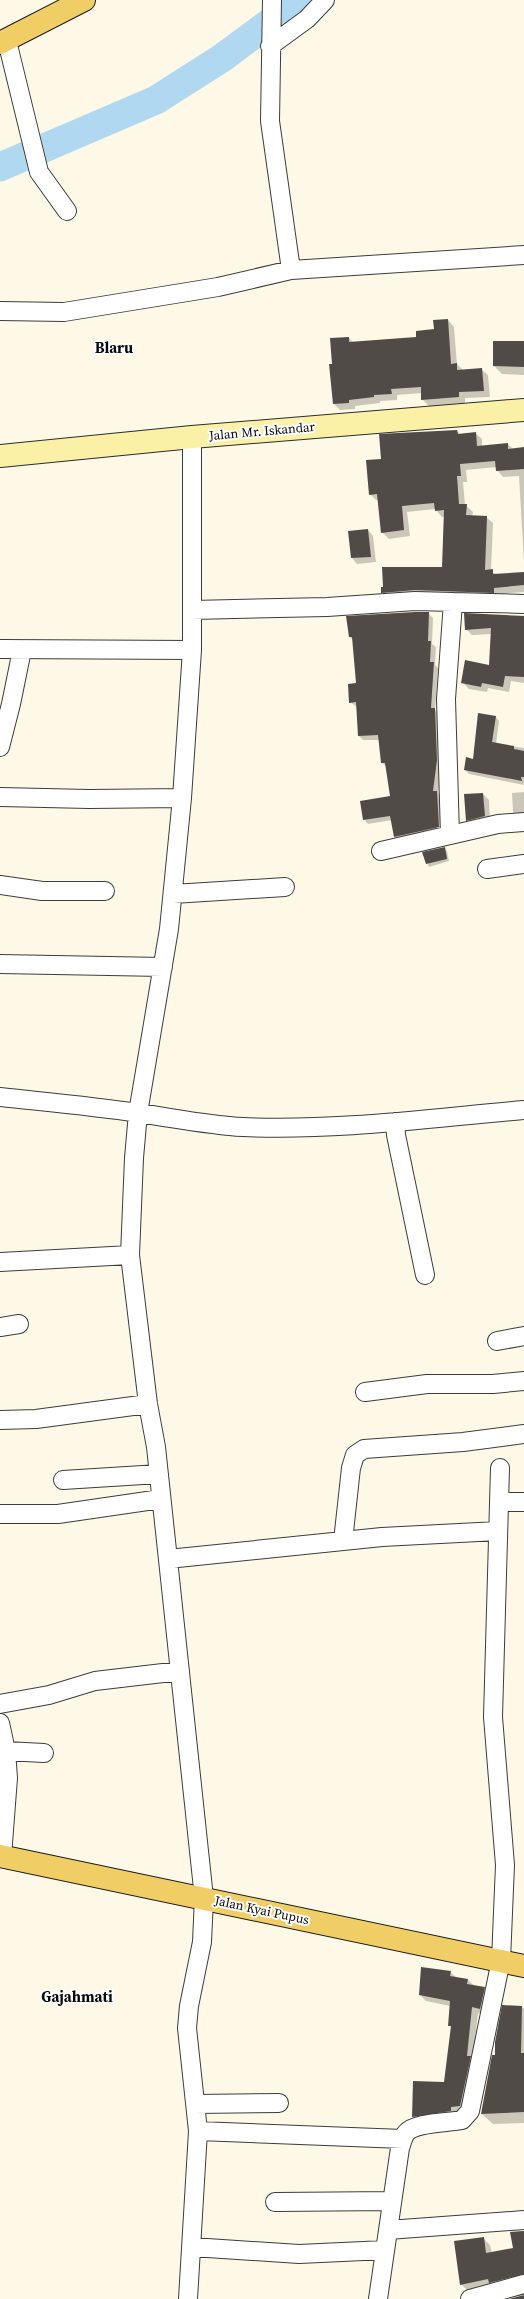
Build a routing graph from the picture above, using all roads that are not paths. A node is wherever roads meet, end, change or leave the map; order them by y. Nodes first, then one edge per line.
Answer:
1 (84, 0) edge
2 (325, 0) edge
3 (272, 1) edge
4 (2, 42) edge
5 (270, 42) junction
6 (66, 211) dead end
7 (524, 255) edge
8 (291, 270) junction
9 (0, 311) edge
10 (524, 410) edge
11 (192, 437) junction
12 (0, 456) edge
13 (453, 602) junction
14 (524, 604) edge
15 (192, 610) junction
16 (0, 648) edge
17 (22, 650) junction
18 (192, 650) junction
19 (0, 747) edge
20 (0, 797) edge
21 (182, 798) junction
22 (524, 822) edge
23 (450, 835) junction
24 (381, 851) dead end
25 (524, 864) edge
26 (487, 869) dead end
27 (0, 885) edge
28 (285, 887) dead end
29 (105, 891) dead end
30 (173, 894) junction
31 (0, 964) edge
32 (163, 967) junction
33 (0, 1097) edge
34 (524, 1110) edge
35 (138, 1113) junction
36 (395, 1122) junction
37 (130, 1255) junction
38 (0, 1262) edge
39 (425, 1275) dead end
40 (19, 1324) dead end
41 (0, 1327) edge
42 (524, 1336) edge
43 (497, 1341) dead end
44 (524, 1381) edge
45 (365, 1392) dead end
46 (148, 1404) junction
47 (0, 1420) edge
48 (524, 1434) edge
49 (500, 1468) dead end
50 (159, 1474) junction
51 (63, 1480) dead end
52 (161, 1499) junction
53 (499, 1502) junction
54 (524, 1502) edge
55 (0, 1514) edge
56 (498, 1531) junction
57 (343, 1541) junction
58 (168, 1559) junction
59 (180, 1671) junction
60 (0, 1704) edge
61 (0, 1723) edge
62 (6, 1751) junction
63 (44, 1752) dead end
64 (1, 1856) edge
65 (204, 1898) junction
66 (501, 1960) junction
67 (524, 1966) edge
68 (279, 2103) dead end
69 (195, 2104) junction
70 (198, 2131) junction
71 (404, 2139) junction
72 (392, 2201) junction
73 (275, 2202) dead end
74 (524, 2220) edge
75 (388, 2230) junction
76 (192, 2247) junction
77 (385, 2250) junction
78 (524, 2284) edge
79 (188, 2299) edge
80 (378, 2299) edge
81 (470, 2299) edge

1 - 4 main road
2 - 5 street
3 - 5 street
4 - 6 street
5 - 8 street
7 - 8 street
8 - 9 street
10 - 11 main road, Jalan Mr. Iskandar
11 - 12 main road, Jalan Mr. Iskandar
11 - 15 street
13 - 14 street
13 - 15 street
13 - 23 street
15 - 18 street
16 - 17 street
17 - 18 street
17 - 19 street
18 - 21 street
20 - 21 street
21 - 30 street
22 - 23 street
23 - 24 street
25 - 26 street
27 - 29 street
28 - 30 street
30 - 32 street
31 - 32 street
32 - 35 street
33 - 35 street
34 - 36 street
35 - 36 street
35 - 37 street
36 - 39 street
37 - 38 street
37 - 46 street
40 - 41 street
42 - 43 street
44 - 45 street
46 - 47 street
46 - 50 street
48 - 57 street
49 - 53 street
50 - 51 street
50 - 52 street
52 - 55 street
52 - 58 street
53 - 54 street
53 - 56 street
56 - 57 street
56 - 66 street
57 - 58 street
58 - 59 street
59 - 60 street
59 - 65 street
61 - 62 street
62 - 63 street
62 - 64 street
64 - 65 main road, Jalan Kyai Pupus
65 - 66 main road, Jalan Kyai Pupus
65 - 69 street
66 - 67 main road, Jalan Kyai Pupus
66 - 71 street
68 - 69 street
69 - 70 street
70 - 71 street
70 - 76 street
71 - 72 street
72 - 73 street
72 - 75 street
74 - 75 street
75 - 77 street
76 - 77 street
76 - 79 street
77 - 80 street
78 - 81 street

